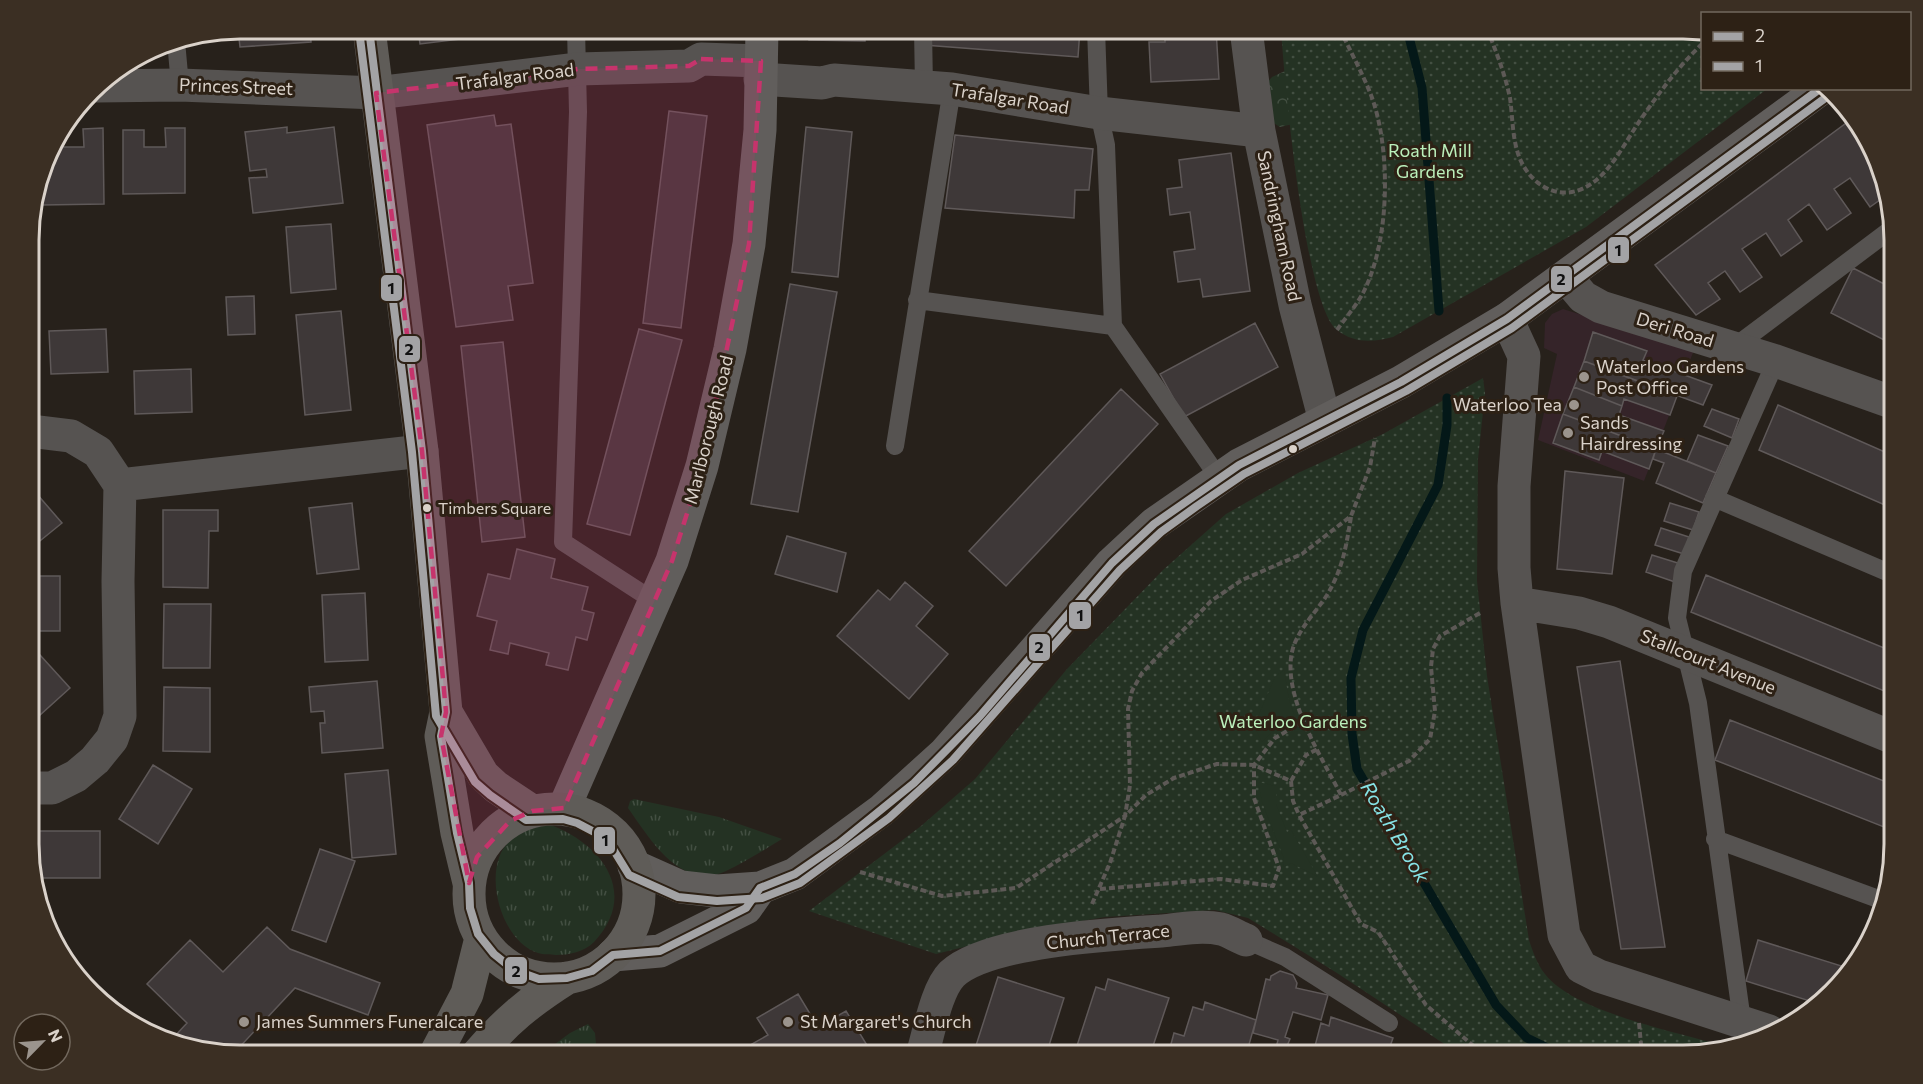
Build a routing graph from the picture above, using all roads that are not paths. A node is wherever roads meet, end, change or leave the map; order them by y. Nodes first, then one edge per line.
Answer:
1 (370, 39) edge
2 (577, 39) edge
3 (762, 39) edge
4 (926, 39) edge
5 (1096, 39) edge
6 (1247, 39) edge
7 (177, 50) edge
8 (578, 69) junction
9 (761, 70) junction
10 (180, 85) junction
11 (112, 86) edge
12 (938, 88) junction
13 (1817, 91) edge
14 (375, 93) junction
15 (1099, 113) junction
16 (1258, 131) junction
17 (1884, 235) edge
18 (1567, 278) junction
19 (917, 300) junction
20 (1502, 323) junction
21 (1113, 326) junction
22 (1733, 348) junction
23 (1776, 362) junction
24 (1884, 400) edge
25 (1325, 421) junction
26 (39, 432) edge
27 (895, 446) dead end
28 (422, 451) junction
29 (1219, 478) junction
30 (120, 485) junction
31 (1714, 498) junction
32 (1884, 571) edge
33 (654, 601) junction
34 (1517, 603) junction
35 (1685, 653) junction
36 (446, 712) junction
37 (1884, 734) edge
38 (39, 788) edge
39 (548, 810) junction
40 (1715, 839) junction
41 (634, 866) junction
42 (469, 883) junction
43 (760, 888) junction
44 (1876, 898) edge
45 (481, 938) junction
46 (1246, 940) joint
47 (613, 955) junction
48 (567, 978) junction
49 (1389, 1023) dead end
50 (1752, 1031) edge
51 (440, 1045) edge
52 (486, 1045) edge
53 (925, 1045) edge

1 - 14 main road
2 - 8 lane
3 - 9 street, Marlborough Road
4 - 12 lane
5 - 15 lane
6 - 16 street, Sandringham Road
7 - 10 lane
8 - 9 street, Trafalgar Road
8 - 14 street, Trafalgar Road
8 - 33 lane
9 - 12 street, Trafalgar Road
9 - 33 street, Marlborough Road
10 - 11 street, Princes Street
10 - 14 street, Princes Street
12 - 15 street, Trafalgar Road
12 - 19 lane
13 - 18 street
14 - 28 main road
15 - 16 street, Trafalgar Road
15 - 21 lane
16 - 25 street, Sandringham Road
17 - 22 lane
18 - 20 street
18 - 22 street, Deri Road
19 - 21 lane
19 - 27 lane
20 - 25 street
20 - 34 street
21 - 29 lane
22 - 23 street, Deri Road
23 - 24 street, Deri Road
23 - 31 lane
25 - 29 street
26 - 30 street
28 - 30 street
28 - 36 main road
29 - 43 street
30 - 38 street
31 - 32 lane
31 - 35 lane
33 - 39 street, Marlborough Road
34 - 35 street, Stallcourt Avenue
34 - 50 street
35 - 37 street, Stallcourt Avenue
35 - 40 lane
36 - 39 main road
36 - 42 main road
39 - 41 main road
39 - 42 main road
40 - 44 lane
40 - 50 lane
41 - 43 street
41 - 47 main road
42 - 45 main road
43 - 47 street
45 - 48 main road
45 - 51 main road
46 - 49 lane
46 - 53 street, Church Terrace
47 - 48 main road
48 - 52 main road

